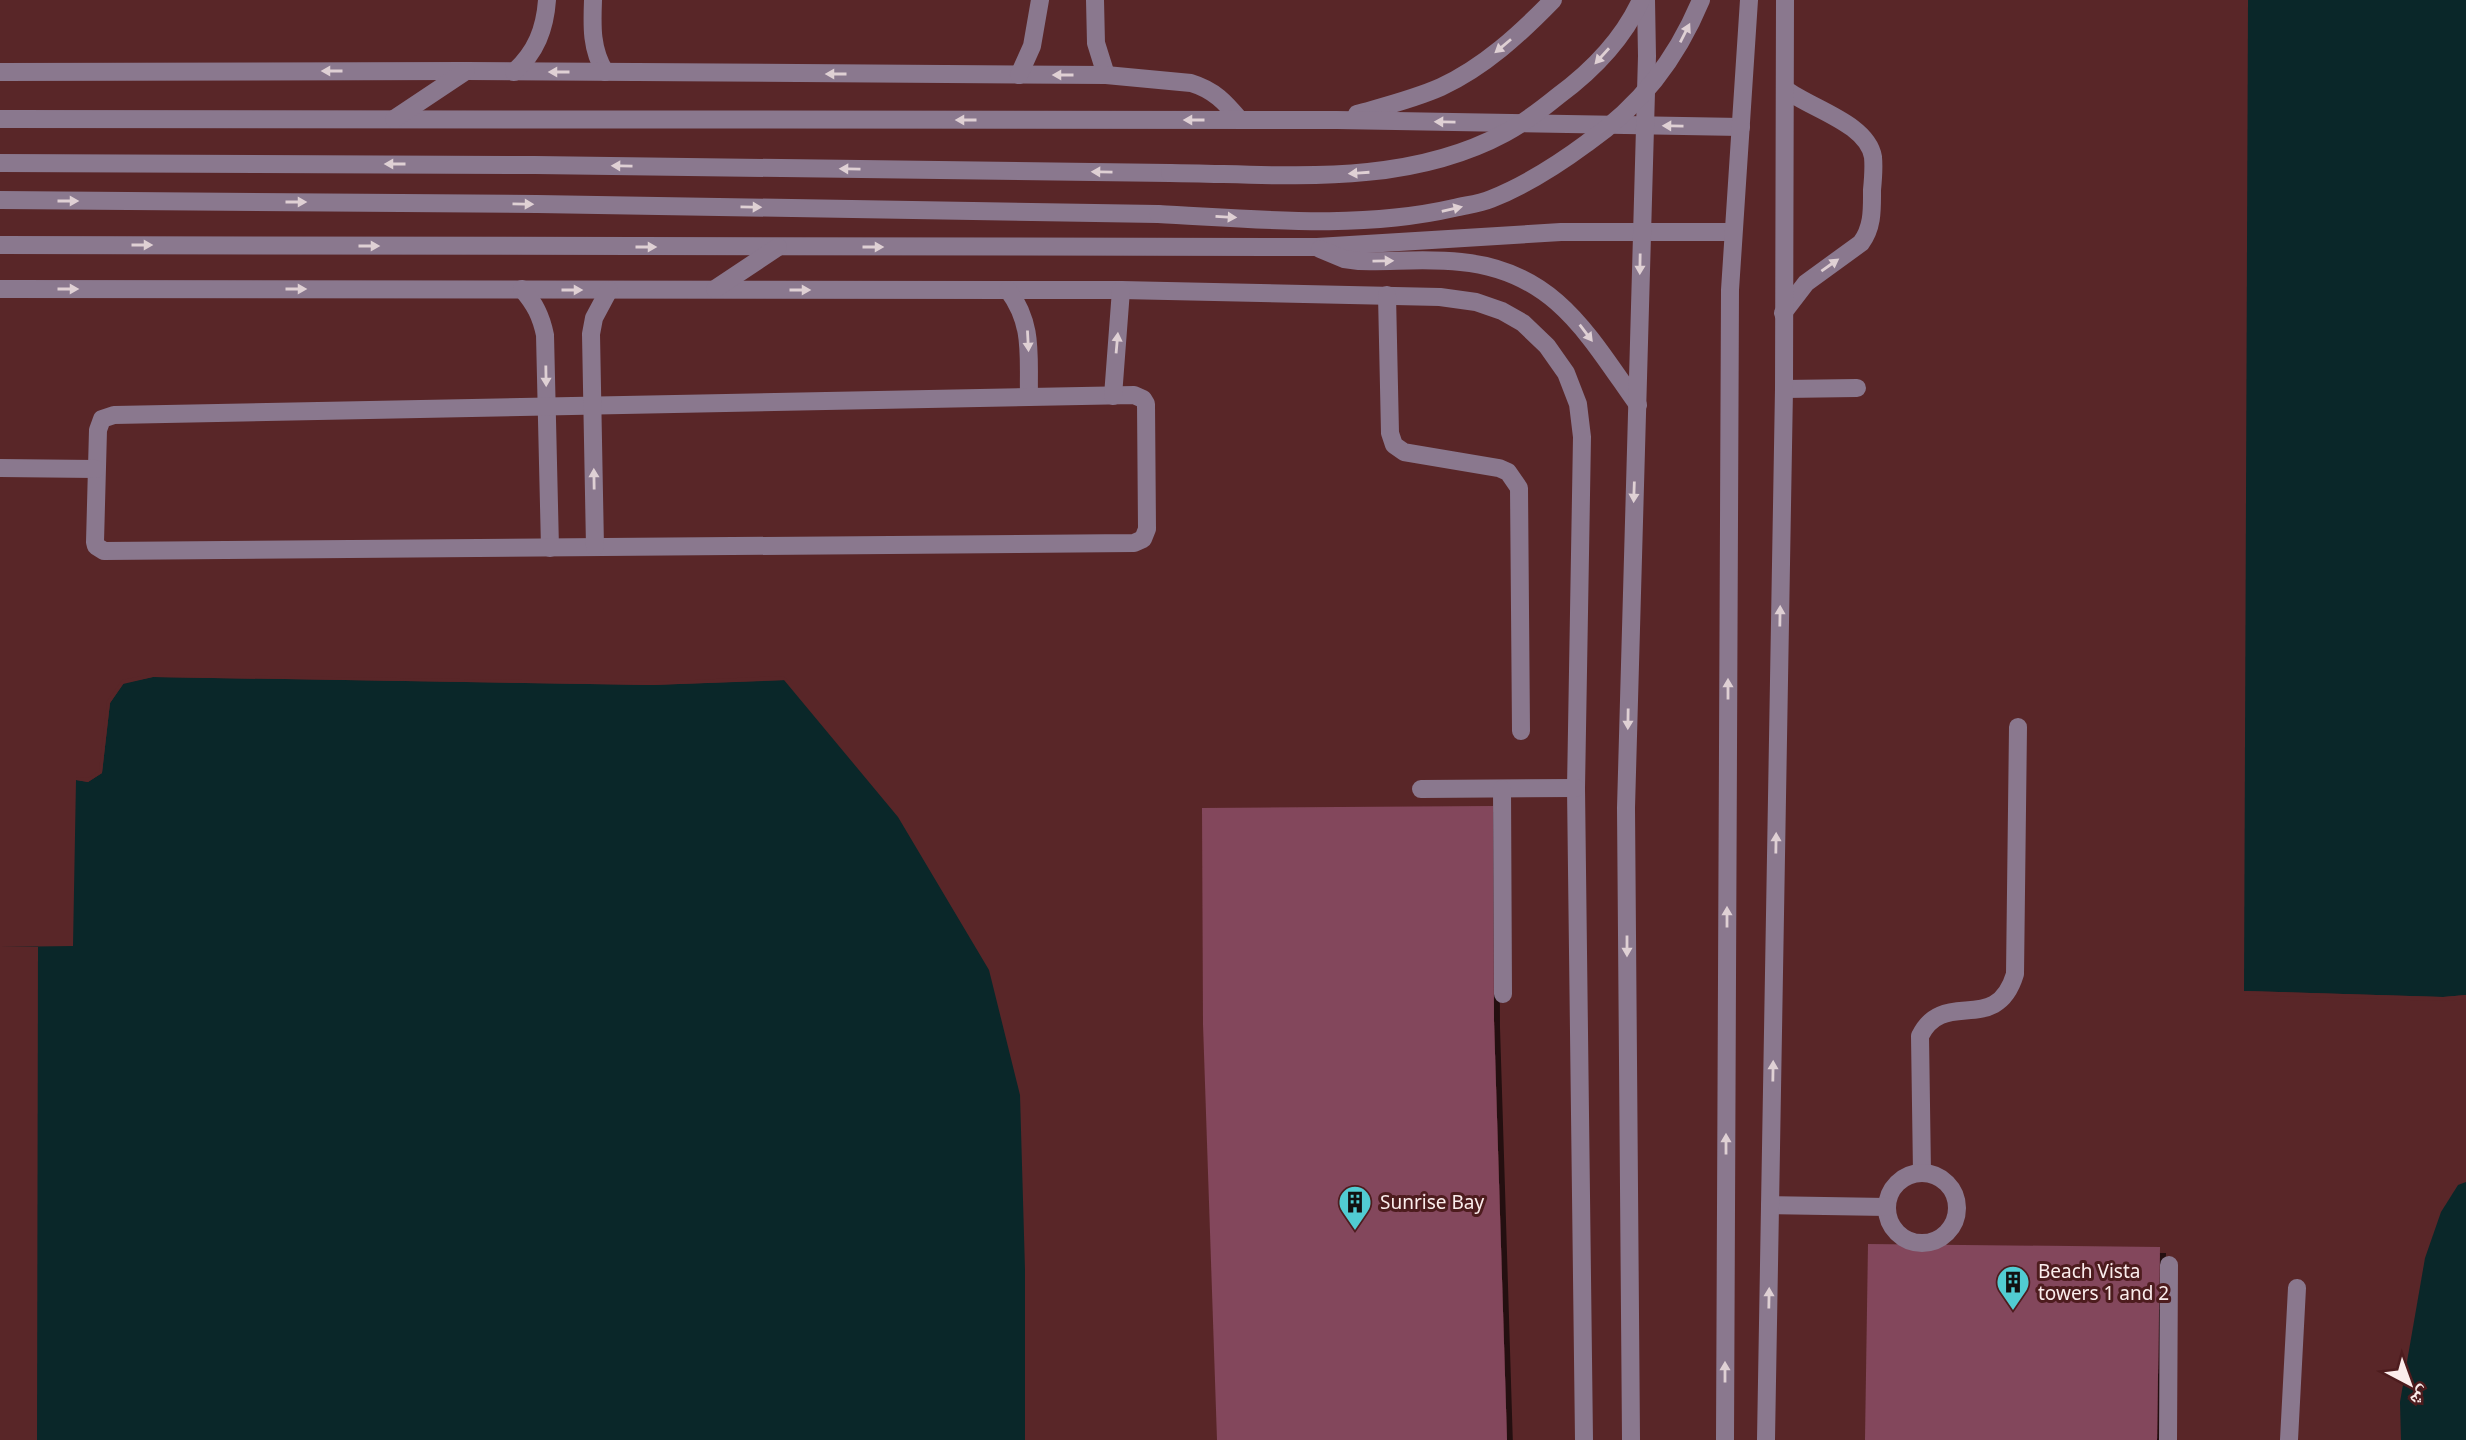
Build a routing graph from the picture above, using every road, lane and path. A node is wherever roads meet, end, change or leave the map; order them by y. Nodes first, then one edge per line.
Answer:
1 (547, 0) edge
2 (593, 0) edge
3 (1040, 0) edge
4 (1095, 0) edge
5 (1553, 0) edge
6 (1644, 0) edge
7 (1701, 0) edge
8 (1749, 0) edge
9 (1785, 0) edge
10 (466, 71) junction
11 (0, 72) edge
12 (514, 72) junction
13 (605, 72) junction
14 (1019, 75) junction
15 (1106, 75) junction
16 (1785, 89) junction
17 (0, 119) edge
18 (394, 119) junction
19 (1240, 120) junction
20 (1337, 120) junction
21 (1644, 125) junction
22 (1741, 127) junction
23 (0, 163) edge
24 (0, 200) edge
25 (1640, 232) junction
26 (1734, 232) junction
27 (0, 245) edge
28 (778, 247) junction
29 (1317, 247) junction
30 (0, 289) edge
31 (522, 289) junction
32 (715, 289) junction
33 (609, 290) junction
34 (1008, 290) junction
35 (1121, 290) junction
36 (1387, 296) junction
37 (1783, 313) junction
38 (1857, 388) dead end
39 (1784, 389) junction
40 (1113, 396) junction
41 (1029, 397) junction
42 (1638, 404) junction
43 (593, 406) junction
44 (546, 407) junction
45 (0, 468) edge
46 (96, 469) junction
47 (594, 547) junction
48 (550, 548) junction
49 (2018, 727) dead end
50 (1521, 731) dead end
51 (1576, 788) junction
52 (1421, 789) dead end
53 (1502, 789) junction
54 (1503, 994) dead end
55 (1922, 1173) junction
56 (1770, 1205) junction
57 (1887, 1207) junction
58 (2169, 1265) dead end
59 (2297, 1288) dead end
60 (1584, 1440) edge
61 (1631, 1440) edge
62 (1725, 1440) edge
63 (1766, 1440) edge
64 (2168, 1440) edge
65 (2289, 1440) edge

1 - 12 street
2 - 13 street
3 - 14 street
4 - 15 street
5 -> 20 street
6 - 21 street
6 -> 23 street, bridge
24 -> 7 street, bridge
8 - 22 street
9 - 16 street
10 -> 11 street
10 - 12 street
10 - 18 street
13 -> 12 street
14 -> 13 street
15 -> 14 street
15 - 19 street
16 - 37 street
37 -> 16 street
17 - 18 street
19 -> 18 street
19 - 20 street
21 -> 20 street
22 -> 21 street
21 - 25 street
22 - 26 street
25 - 26 street
25 - 29 street
25 -> 42 street
62 -> 26 street
27 -> 28 street
28 -> 29 street
28 - 32 street
29 -> 42 street
30 -> 31 street
31 -> 33 street
31 -> 44 street
32 - 33 street
32 -> 34 street
33 - 43 street
34 - 35 street
34 -> 41 street
35 - 36 street
40 -> 35 street
36 - 50 street
36 - 51 street
37 - 39 street
38 - 39 street
56 -> 39 street
40 - 41 street
40 - 47 street
41 - 43 street
42 -> 61 street
43 - 44 street
47 -> 43 street
44 - 46 street
44 - 48 street
45 - 46 street
46 - 48 street
47 - 48 street
49 - 55 street
51 - 53 street
51 - 60 street
52 - 53 street
53 - 54 street
55 - 57 street
55 - 57 street
56 - 57 street
63 -> 56 street
58 - 64 street
59 - 65 street

